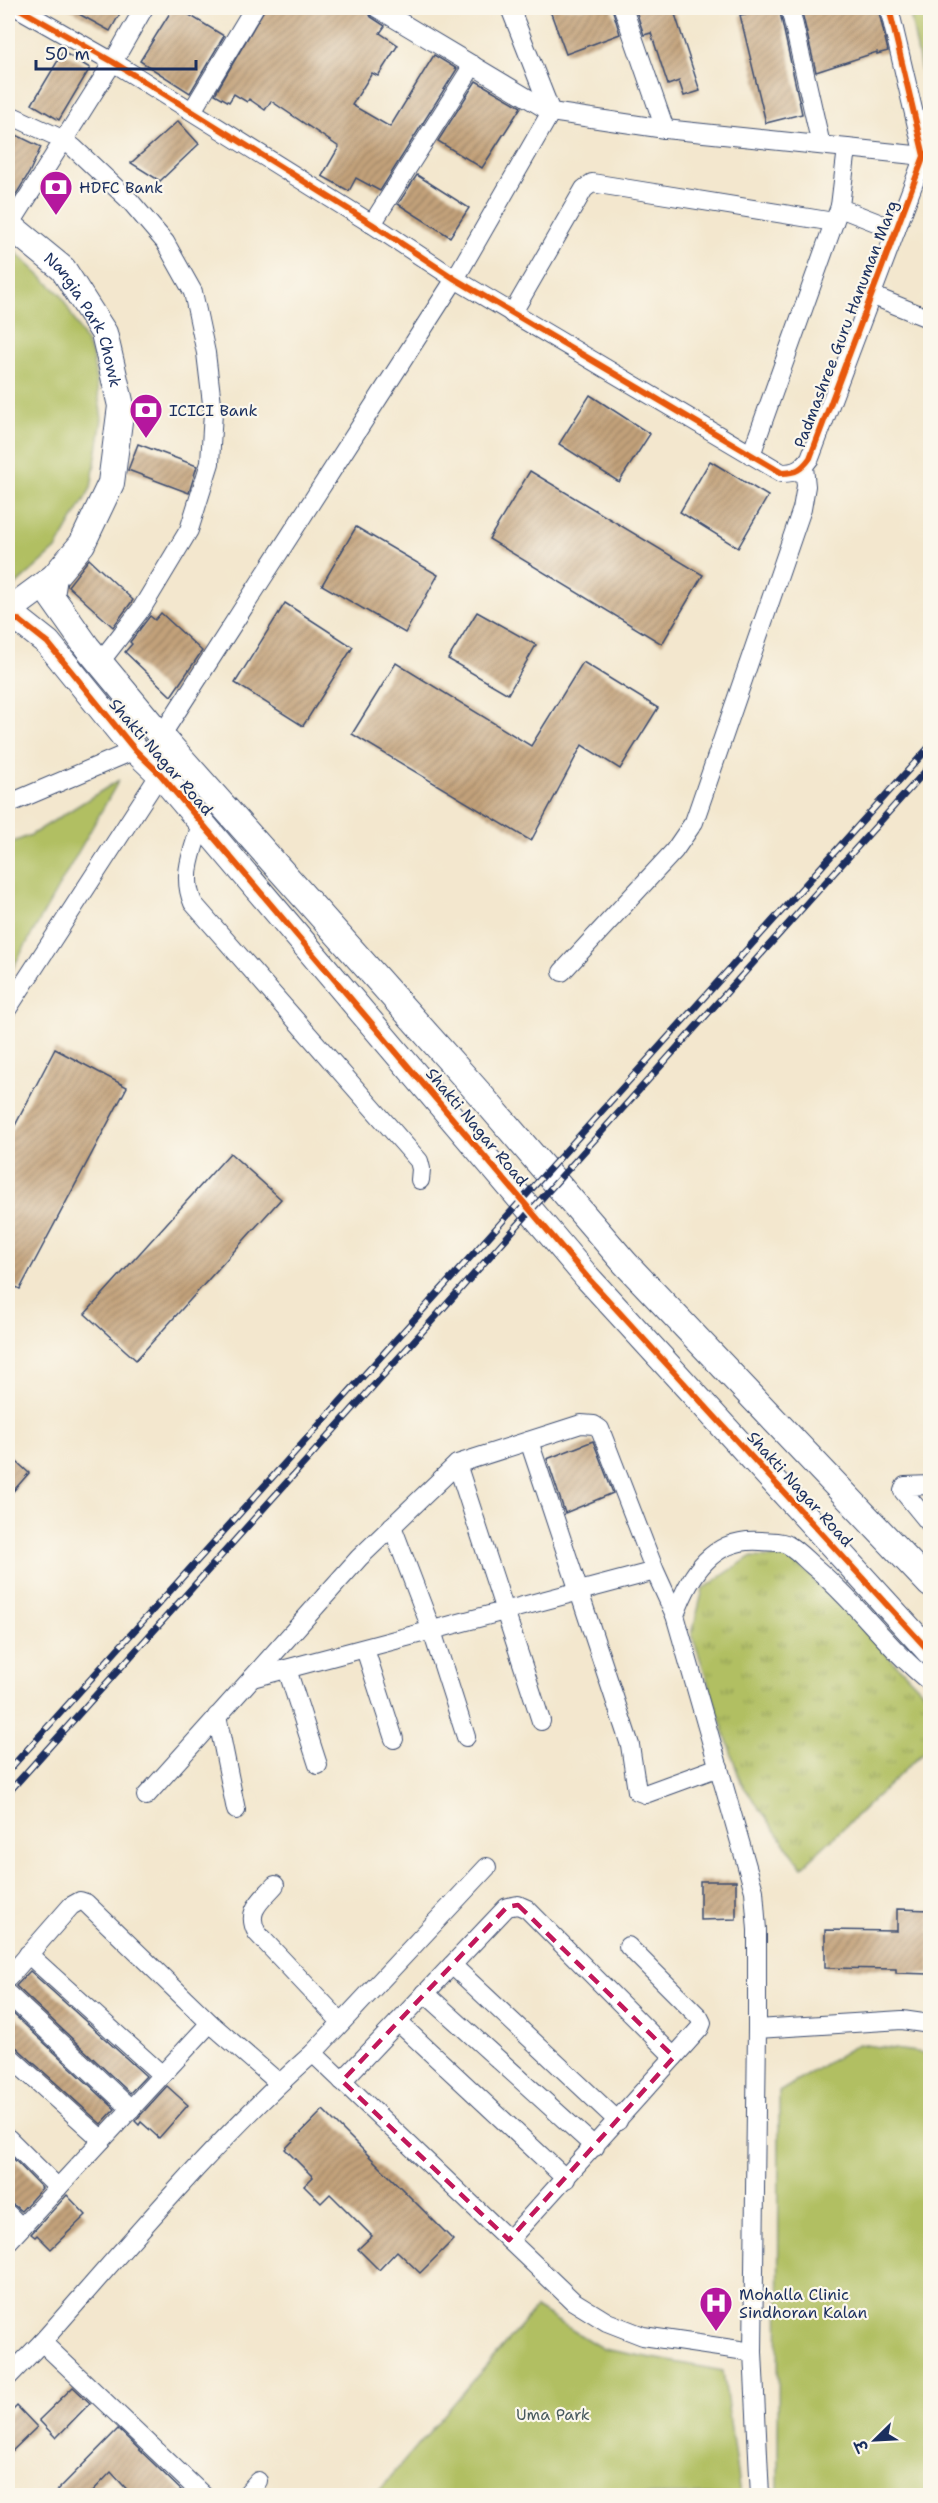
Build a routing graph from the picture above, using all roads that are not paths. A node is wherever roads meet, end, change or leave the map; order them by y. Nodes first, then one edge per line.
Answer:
1 (144, 8) edge
2 (254, 8) edge
3 (377, 8) edge
4 (510, 8) edge
5 (623, 8) edge
6 (790, 8) edge
7 (889, 8) edge
8 (25, 9) edge
9 (113, 62) junction
10 (473, 65) junction
11 (192, 111) junction
12 (551, 112) junction
13 (8, 114) edge
14 (665, 129) junction
15 (64, 140) junction
16 (821, 145) junction
17 (847, 148) junction
18 (924, 163) edge
19 (837, 214) junction
20 (372, 224) junction
21 (9, 225) edge
22 (896, 230) junction
23 (455, 279) junction
24 (872, 295) junction
25 (512, 314) junction
26 (930, 319) edge
27 (751, 455) junction
28 (804, 467) junction
29 (54, 577) junction
30 (8, 611) edge
31 (8, 620) edge
32 (100, 662) junction
33 (161, 736) junction
34 (135, 750) junction
35 (160, 774) junction
36 (8, 804) edge
37 (201, 824) junction
38 (562, 972) dead end
39 (10, 1000) edge
40 (420, 1180) dead end
41 (529, 1440) junction
42 (457, 1464) junction
43 (930, 1485) edge
44 (930, 1524) edge
45 (392, 1526) junction
46 (655, 1571) junction
47 (930, 1584) edge
48 (579, 1592) junction
49 (506, 1612) junction
50 (675, 1615) junction
51 (432, 1631) junction
52 (365, 1649) junction
53 (930, 1652) edge
54 (287, 1669) junction
55 (252, 1678) junction
56 (930, 1682) edge
57 (217, 1716) junction
58 (541, 1721) dead end
59 (466, 1737) dead end
60 (394, 1739) dead end
61 (318, 1765) dead end
62 (719, 1767) junction
63 (146, 1796) dead end
64 (237, 1810) dead end
65 (487, 1867) dead end
66 (275, 1885) dead end
67 (628, 1946) dead end
68 (28, 1954) junction
69 (452, 1965) junction
70 (8, 1978) edge
71 (425, 1993) junction
72 (8, 1994) edge
73 (341, 2022) junction
74 (398, 2022) junction
75 (210, 2023) junction
76 (930, 2024) edge
77 (757, 2029) junction
78 (313, 2053) junction
79 (8, 2055) edge
80 (674, 2057) junction
81 (162, 2075) junction
82 (342, 2081) junction
83 (279, 2083) junction
84 (131, 2109) junction
85 (618, 2121) junction
86 (8, 2138) edge
87 (102, 2140) junction
88 (595, 2147) junction
89 (566, 2179) junction
90 (58, 2188) junction
91 (8, 2214) edge
92 (21, 2227) junction
93 (509, 2240) junction
94 (8, 2242) edge
95 (42, 2342) junction
96 (753, 2352) junction
97 (8, 2375) edge
98 (258, 2481) dead end
99 (204, 2496) edge
100 (245, 2496) edge
101 (760, 2496) edge

1 - 9 street
2 - 11 street
3 - 10 street
4 - 12 street
5 - 14 street
6 - 16 street
7 - 18 street
8 - 9 street, Padmashree Guru Hanuman Marg
9 - 11 street, Padmashree Guru Hanuman Marg
9 - 15 street
10 - 12 street
10 - 20 street
11 - 20 street, Padmashree Guru Hanuman Marg
12 - 14 street
12 - 23 street
13 - 15 street
14 - 16 street
15 - 21 street
15 - 32 street
16 - 17 street
17 - 18 street
17 - 19 street
18 - 22 street, Padmashree Guru Hanuman Marg
19 - 22 street
19 - 25 street
19 - 27 street
20 - 23 street, Padmashree Guru Hanuman Marg
21 - 29 street, Nangia Park Chowk
22 - 24 street, Padmashree Guru Hanuman Marg
23 - 25 street, Padmashree Guru Hanuman Marg
23 - 33 street
24 - 26 street
24 - 28 street, Padmashree Guru Hanuman Marg
25 - 27 street, Padmashree Guru Hanuman Marg
27 - 28 street, Padmashree Guru Hanuman Marg
28 - 38 street
29 - 30 street, Nangia Park Chowk
29 - 32 street, Shakti Nagar Road
31 - 34 street, Shakti Nagar Road
32 - 33 street, Shakti Nagar Road
33 - 47 street, Shakti Nagar Road
34 - 35 street, Shakti Nagar Road
34 - 36 street
35 - 37 street, Shakti Nagar Road
35 - 39 street
37 - 40 street
37 - 53 street, Shakti Nagar Road
41 - 42 street
41 - 46 street
41 - 48 street
42 - 45 street
42 - 49 street
43 - 44 street
45 - 51 street
45 - 55 street
46 - 48 street
46 - 50 street
48 - 49 street
48 - 62 street
49 - 51 street
49 - 58 street
50 - 56 street
50 - 62 street
51 - 52 street
51 - 59 street
52 - 54 street
52 - 60 street
54 - 55 street
54 - 61 street
55 - 57 street
57 - 63 street
57 - 64 street
62 - 77 street
65 - 73 street
66 - 73 street
67 - 80 street
68 - 70 street
68 - 75 street
68 - 81 street
69 - 71 street
69 - 80 street
69 - 85 street
71 - 74 street
71 - 88 street
72 - 84 street
73 - 78 street
74 - 82 street
74 - 89 street
75 - 81 street
75 - 83 street
76 - 77 street
77 - 96 street
78 - 82 street
78 - 83 street
79 - 87 street
80 - 85 street
81 - 84 street
82 - 93 street
83 - 95 street
84 - 87 street
85 - 88 street
86 - 90 street
87 - 90 street
88 - 89 street
89 - 93 street
90 - 92 street
91 - 92 street
92 - 94 street
93 - 96 street
95 - 97 street
95 - 99 street
96 - 101 street
98 - 100 street

